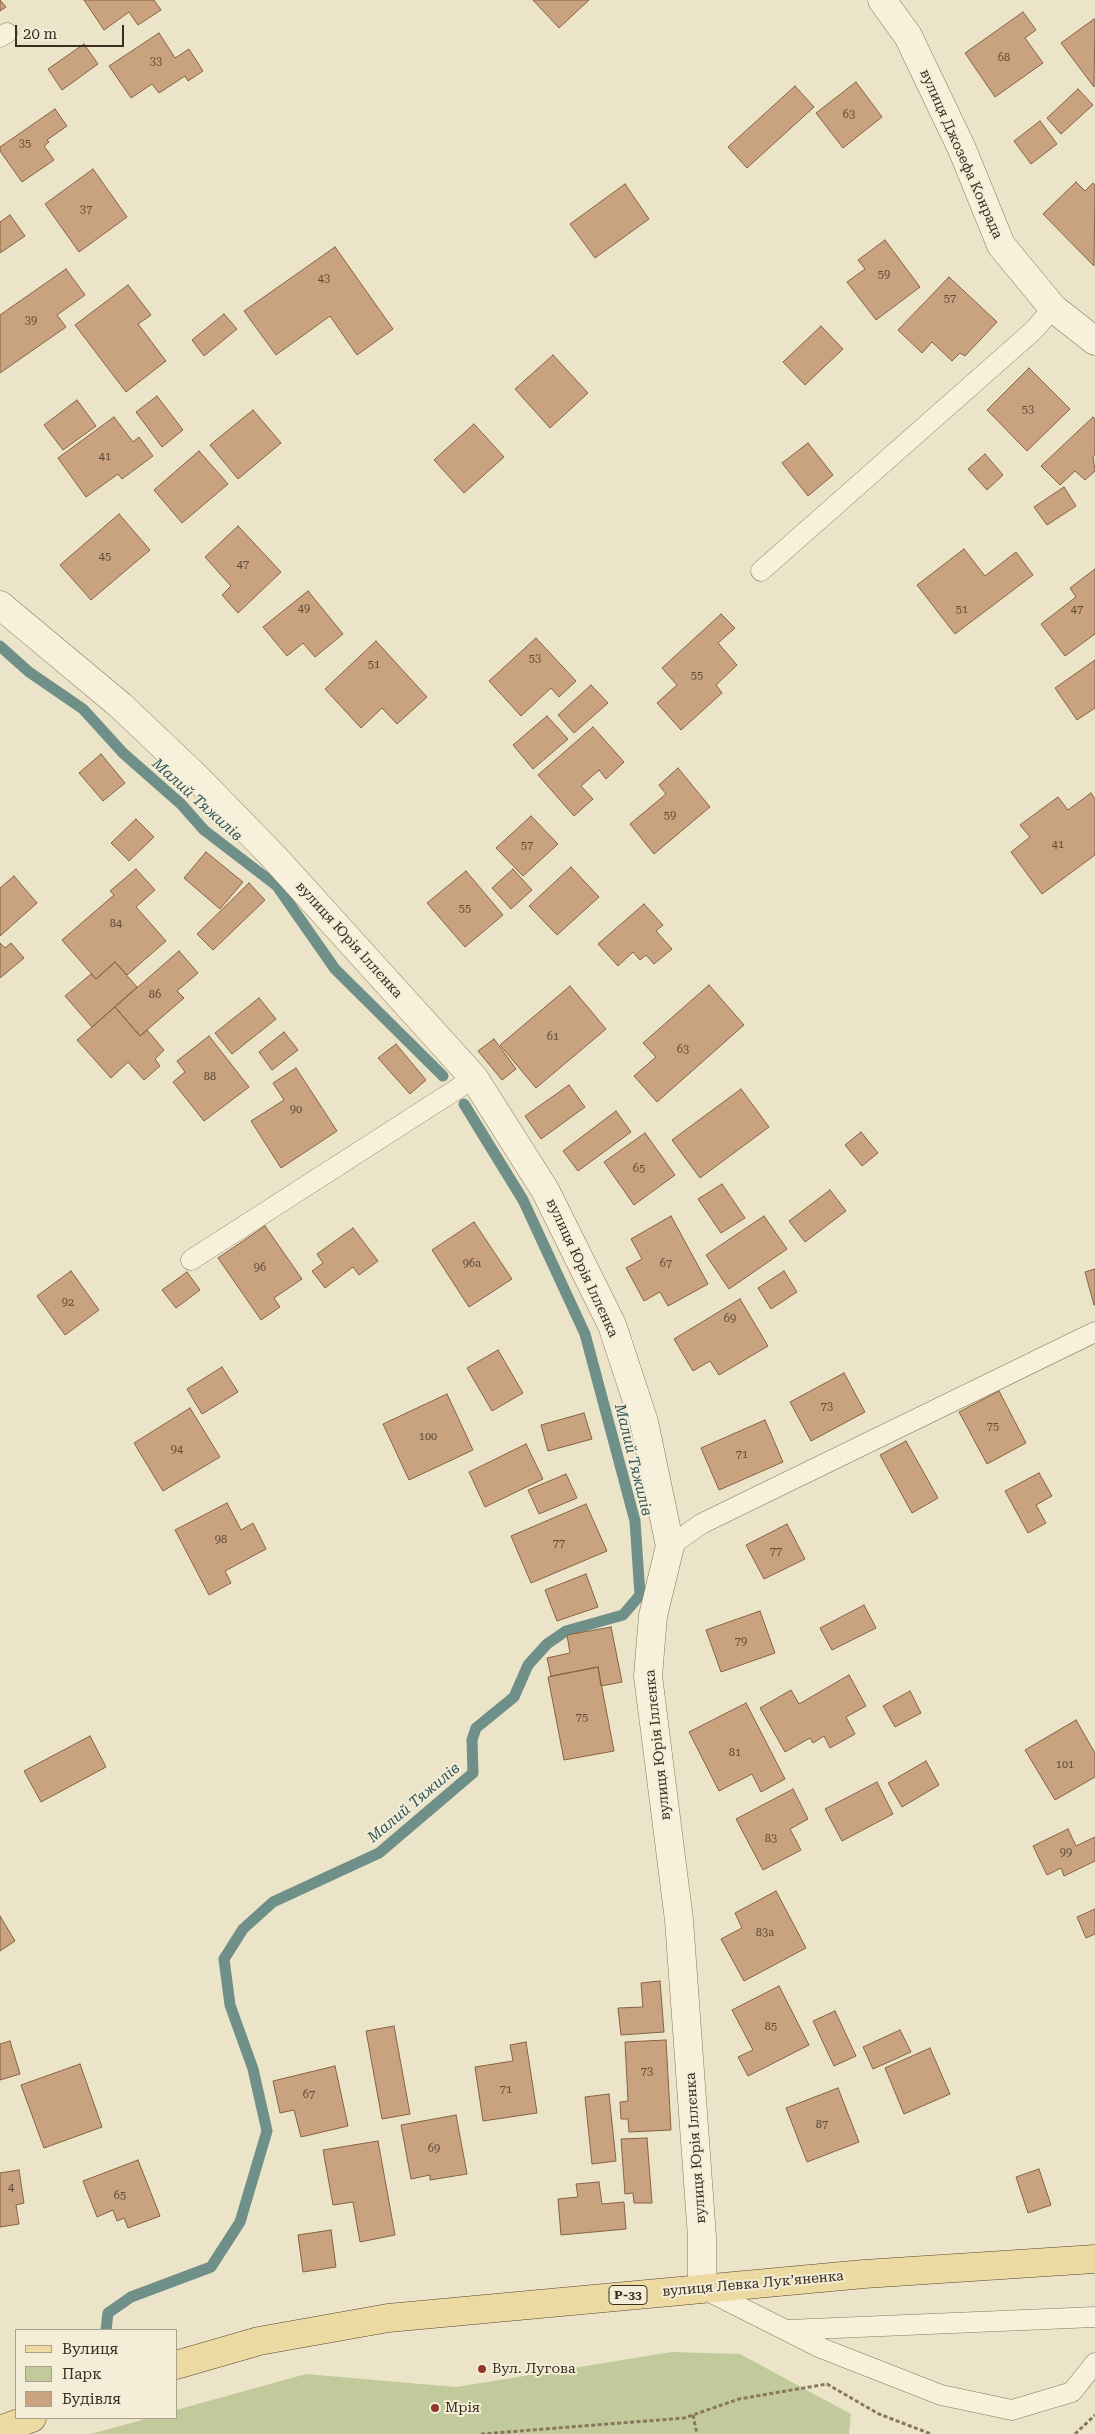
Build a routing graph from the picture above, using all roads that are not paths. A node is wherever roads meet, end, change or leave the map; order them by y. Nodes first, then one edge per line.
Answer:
1 (882, 0) edge
2 (1053, 308) junction
3 (1095, 341) edge
4 (761, 571) dead end
5 (0, 605) edge
6 (474, 1078) junction
7 (190, 1260) dead end
8 (1095, 1332) edge
9 (670, 1546) junction
10 (1095, 2259) edge
11 (702, 2288) junction
12 (1095, 2317) edge
13 (786, 2330) junction
14 (178, 2363) edge
15 (1095, 2363) edge
16 (29, 2419) edge
17 (0, 2430) edge

1 - 2 street, вулиця Джозефа Конрада
2 - 3 street, вулиця Джозефа Конрада
2 - 4 lane
5 - 6 street, вулиця Юрія Іллєнка
6 - 7 lane
6 - 9 street, вулиця Юрія Іллєнка
8 - 9 lane
9 - 11 street, вулиця Юрія Іллєнка
10 - 11 main road, вулиця Левка Лукʼяненка / Р-33
11 - 13 lane
11 - 14 main road, вулиця Левка Лукʼяненка / Р-33
12 - 13 lane
13 - 15 lane
16 - 17 main road

